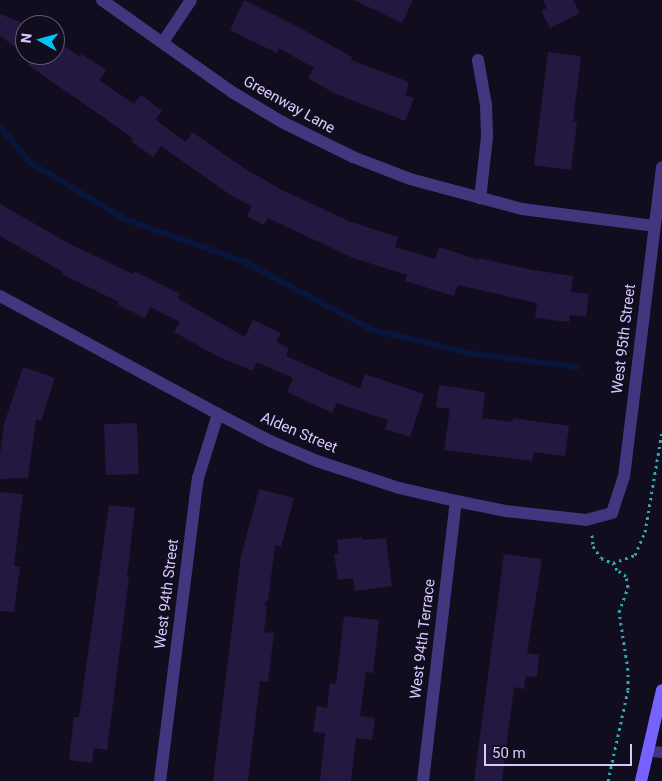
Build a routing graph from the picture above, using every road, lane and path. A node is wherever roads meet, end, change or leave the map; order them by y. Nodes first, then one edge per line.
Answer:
1 (102, 0) edge
2 (191, 0) edge
3 (163, 42) junction
4 (478, 60) dead end
5 (662, 167) edge
6 (480, 199) junction
7 (654, 226) junction
8 (0, 296) edge
9 (218, 414) junction
10 (662, 432) edge
11 (456, 501) junction
12 (612, 513) joint
13 (586, 520) junction
14 (613, 563) junction
15 (662, 690) edge
16 (649, 751) junction
17 (662, 752) edge
18 (160, 781) edge
19 (423, 781) edge
20 (608, 781) edge
21 (641, 781) edge

1 - 3 street, Greenway Lane
2 - 3 street
3 - 6 street, Greenway Lane
4 - 6 street
5 - 7 street, West 95th Street
6 - 7 street, Greenway Lane
7 - 12 street, West 95th Street
8 - 9 street, Alden Street
9 - 11 street, Alden Street
9 - 18 street, West 94th Street
10 - 14 path
11 - 13 street, Alden Street
11 - 19 street, West 94th Terrace
12 - 13 street, Alden Street
13 - 14 path
14 - 20 path
15 - 16 main road
16 - 17 lane
16 - 21 main road

